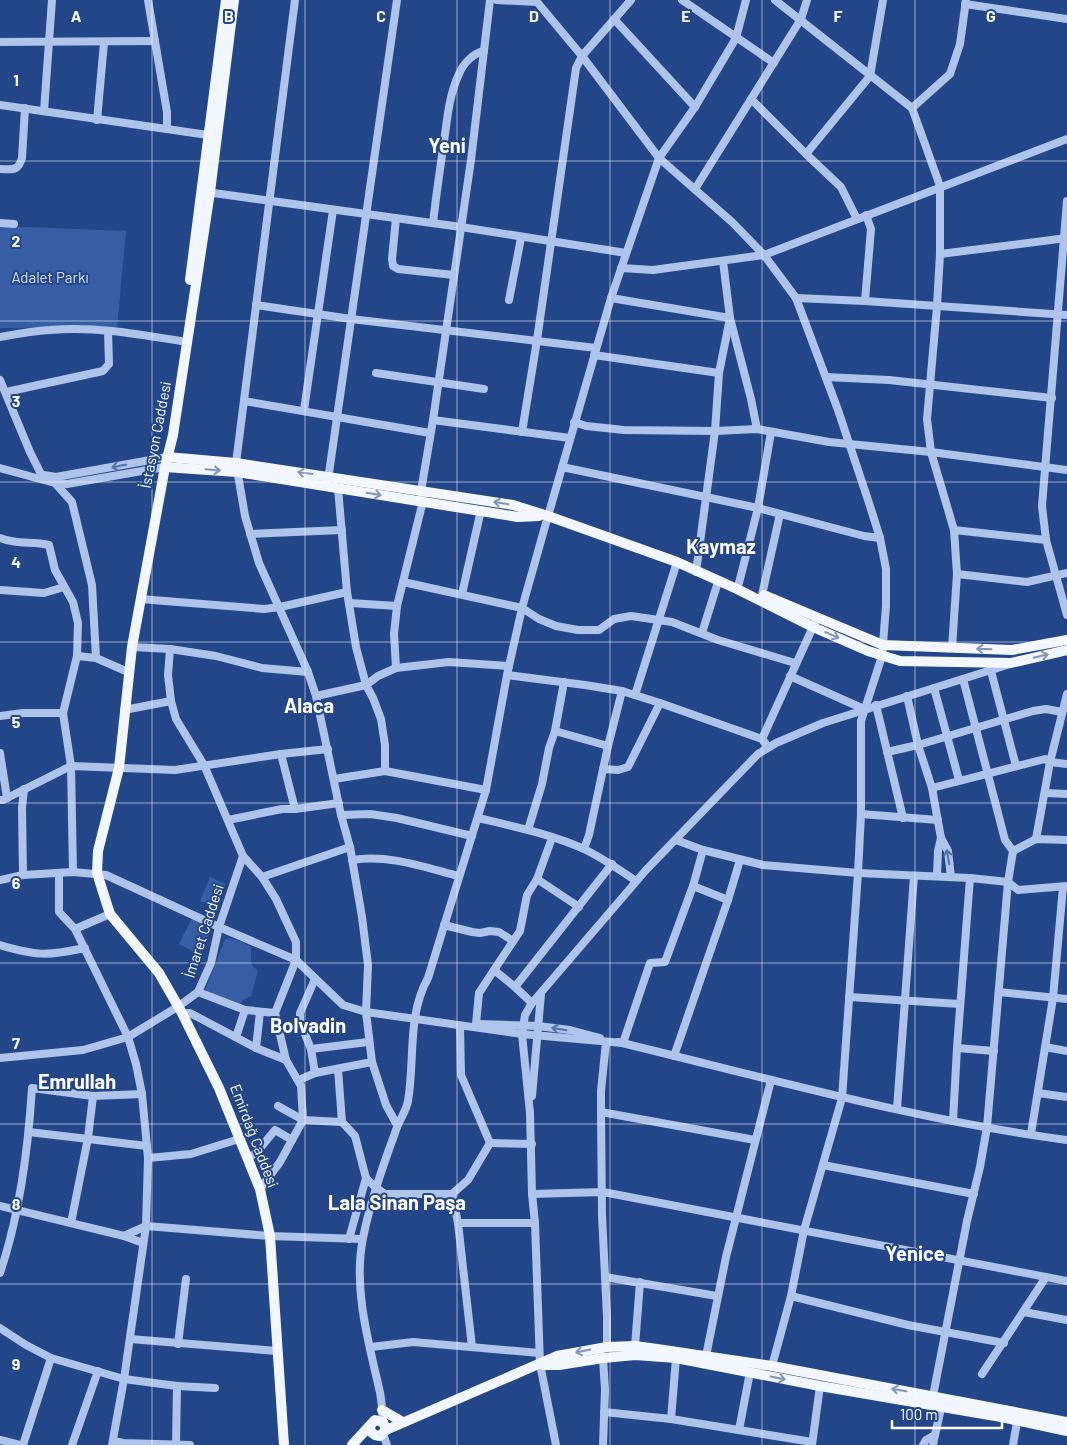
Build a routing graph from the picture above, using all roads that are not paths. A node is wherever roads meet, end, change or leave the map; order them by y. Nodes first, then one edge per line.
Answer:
1 (52, 0) edge
2 (148, 0) edge
3 (226, 0) edge
4 (234, 0) edge
5 (294, 0) edge
6 (397, 0) edge
7 (490, 0) edge
8 (496, 0) edge
9 (631, 0) edge
10 (682, 0) edge
11 (746, 0) edge
12 (775, 0) edge
13 (807, 0) edge
14 (883, 0) edge
15 (536, 1) edge
16 (965, 2) edge
17 (614, 19) junction
18 (801, 19) junction
19 (1067, 19) edge
20 (736, 38) junction
21 (155, 41) junction
22 (0, 42) edge
23 (49, 42) junction
24 (104, 42) junction
25 (484, 51) junction
26 (582, 56) junction
27 (774, 63) junction
28 (870, 76) junction
29 (751, 100) junction
30 (0, 105) edge
31 (695, 107) junction
32 (25, 108) junction
33 (912, 108) junction
34 (44, 111) junction
35 (98, 120) junction
36 (167, 129) junction
37 (208, 135) junction
38 (1067, 138) edge
39 (806, 154) junction
40 (659, 158) junction
41 (0, 169) edge
42 (940, 186) junction
43 (695, 189) junction
44 (206, 192) junction
45 (269, 199) junction
46 (1067, 201) edge
47 (333, 210) junction
48 (367, 214) junction
49 (866, 215) junction
50 (396, 218) junction
51 (857, 219) junction
52 (0, 223) edge
53 (433, 223) junction
54 (14, 224) dead end
55 (461, 227) junction
56 (521, 238) junction
57 (1066, 238) edge
58 (551, 241) junction
59 (626, 253) junction
60 (940, 254) junction
61 (764, 255) junction
62 (723, 261) junction
63 (621, 268) junction
64 (454, 275) junction
65 (611, 298) junction
66 (796, 298) junction
67 (508, 300) dead end
68 (865, 301) junction
69 (256, 305) junction
70 (937, 306) junction
71 (319, 314) junction
72 (1058, 315) junction
73 (1067, 316) edge
74 (730, 318) junction
75 (351, 319) junction
76 (446, 330) junction
77 (108, 331) junction
78 (0, 337) edge
79 (537, 340) junction
80 (181, 341) junction
81 (595, 352) junction
82 (376, 373) dead end
83 (719, 373) junction
84 (826, 377) junction
85 (0, 380) edge
86 (439, 383) junction
87 (929, 385) junction
88 (484, 389) dead end
89 (6, 392) junction
90 (1052, 398) junction
91 (244, 401) junction
92 (304, 410) junction
93 (338, 417) junction
94 (433, 420) junction
95 (574, 422) junction
96 (757, 430) junction
97 (715, 431) junction
98 (522, 432) junction
99 (770, 432) junction
100 (430, 433) junction
101 (570, 438) junction
102 (848, 442) junction
103 (931, 452) junction
104 (166, 462) junction
105 (236, 467) junction
106 (562, 467) junction
107 (1046, 467) junction
108 (0, 468) edge
109 (13, 470) junction
110 (1067, 470) edge
111 (41, 474) junction
112 (328, 481) junction
113 (55, 483) junction
114 (338, 488) junction
115 (422, 496) junction
116 (707, 498) junction
117 (758, 508) junction
118 (481, 510) junction
119 (780, 514) junction
120 (548, 516) junction
121 (342, 530) junction
122 (954, 530) junction
123 (250, 534) junction
124 (0, 538) edge
125 (880, 538) junction
126 (1046, 540) junction
127 (677, 562) junction
128 (697, 569) junction
129 (1067, 573) edge
130 (957, 574) junction
131 (1056, 576) junction
132 (404, 582) junction
133 (718, 582) junction
134 (739, 584) junction
135 (64, 587) junction
136 (0, 590) edge
137 (347, 592) junction
138 (462, 594) junction
139 (762, 595) junction
140 (140, 599) junction
141 (350, 603) junction
142 (397, 606) junction
143 (280, 607) junction
144 (93, 608) junction
145 (522, 608) junction
146 (76, 611) junction
147 (1067, 615) edge
148 (659, 620) junction
149 (815, 622) junction
150 (702, 633) junction
151 (1067, 640) edge
152 (883, 645) junction
153 (132, 647) junction
154 (952, 648) junction
155 (170, 649) junction
156 (1067, 650) edge
157 (76, 656) junction
158 (882, 656) junction
159 (96, 658) junction
160 (795, 663) junction
161 (1011, 663) junction
162 (509, 666) junction
163 (396, 668) junction
164 (991, 671) junction
165 (128, 672) junction
166 (308, 672) junction
167 (507, 675) junction
168 (790, 676) junction
169 (963, 679) junction
170 (564, 682) junction
171 (366, 685) junction
172 (934, 688) junction
173 (622, 691) junction
174 (1067, 694) edge
175 (635, 695) junction
176 (316, 696) junction
177 (907, 696) junction
178 (171, 701) junction
179 (660, 703) junction
180 (876, 705) junction
181 (864, 709) junction
182 (124, 710) junction
183 (1062, 712) junction
184 (64, 713) junction
185 (0, 716) edge
186 (1004, 719) junction
187 (975, 728) junction
188 (555, 731) junction
189 (947, 736) junction
190 (762, 739) junction
191 (918, 744) junction
192 (608, 746) junction
193 (768, 747) junction
194 (328, 749) junction
195 (887, 752) junction
196 (0, 753) edge
197 (281, 754) junction
198 (1050, 762) junction
199 (1067, 764) edge
200 (204, 765) junction
201 (71, 766) junction
202 (1016, 766) junction
203 (119, 768) junction
204 (603, 769) junction
205 (385, 771) junction
206 (987, 774) junction
207 (334, 778) junction
208 (959, 780) junction
209 (932, 788) junction
210 (24, 789) junction
211 (486, 790) junction
212 (1045, 793) junction
213 (1067, 794) edge
214 (4, 799) edge
215 (339, 803) junction
216 (295, 809) junction
217 (341, 814) junction
218 (860, 814) junction
219 (478, 818) junction
220 (903, 818) junction
221 (228, 820) junction
222 (938, 820) junction
223 (528, 830) junction
224 (472, 836) junction
225 (552, 838) junction
226 (941, 838) junction
227 (1036, 838) junction
228 (676, 840) junction
229 (1067, 840) edge
230 (350, 847) junction
231 (584, 849) junction
232 (703, 850) junction
233 (1013, 851) junction
234 (243, 856) junction
235 (352, 860) junction
236 (740, 860) junction
237 (612, 864) junction
238 (73, 872) junction
239 (858, 872) junction
240 (59, 873) junction
241 (97, 873) junction
242 (23, 875) junction
243 (458, 876) junction
244 (914, 876) junction
245 (937, 876) junction
246 (262, 877) junction
247 (951, 877) junction
248 (970, 878) junction
249 (538, 879) junction
250 (0, 880) edge
251 (636, 881) junction
252 (1008, 882) junction
253 (693, 886) junction
254 (1065, 886) edge
255 (728, 900) junction
256 (578, 907) junction
257 (110, 914) junction
258 (444, 925) junction
259 (219, 928) junction
260 (75, 929) junction
261 (513, 940) junction
262 (0, 944) edge
263 (85, 948) junction
264 (296, 960) junction
265 (494, 970) junction
266 (315, 979) junction
267 (515, 987) junction
268 (198, 992) junction
269 (1000, 992) junction
270 (541, 994) junction
271 (849, 997) junction
272 (1052, 998) junction
273 (1067, 999) edge
274 (906, 1000) junction
275 (532, 1002) junction
276 (960, 1004) junction
277 (180, 1009) junction
278 (245, 1010) junction
279 (260, 1012) junction
280 (366, 1012) junction
281 (275, 1013) junction
282 (415, 1020) junction
283 (476, 1024) junction
284 (523, 1025) junction
285 (460, 1026) junction
286 (538, 1026) junction
287 (522, 1034) junction
288 (538, 1036) junction
289 (128, 1037) junction
290 (236, 1037) junction
291 (368, 1042) junction
292 (606, 1042) junction
293 (623, 1043) junction
294 (256, 1048) junction
295 (956, 1048) junction
296 (1045, 1048) junction
297 (311, 1049) junction
298 (994, 1051) junction
299 (1067, 1051) edge
300 (674, 1056) junction
301 (0, 1058) edge
302 (286, 1060) junction
303 (372, 1062) junction
304 (338, 1069) junction
305 (315, 1073) junction
306 (299, 1080) junction
307 (771, 1080) junction
308 (1038, 1093) junction
309 (142, 1094) junction
310 (93, 1096) junction
311 (1067, 1097) edge
312 (842, 1098) junction
313 (278, 1106) dead end
314 (897, 1109) junction
315 (601, 1112) junction
316 (530, 1113) junction
317 (303, 1120) junction
318 (953, 1121) junction
319 (342, 1122) junction
320 (397, 1125) junction
321 (987, 1127) junction
322 (29, 1132) junction
323 (1031, 1134) junction
324 (88, 1138) junction
325 (239, 1139) junction
326 (292, 1140) junction
327 (755, 1140) junction
328 (1067, 1140) edge
329 (490, 1143) junction
330 (532, 1144) junction
331 (147, 1146) junction
332 (148, 1158) junction
333 (247, 1159) junction
334 (823, 1165) junction
335 (366, 1178) junction
336 (374, 1187) junction
337 (260, 1189) junction
338 (603, 1192) junction
339 (452, 1194) junction
340 (532, 1194) junction
341 (974, 1194) junction
342 (0, 1206) edge
343 (18, 1211) junction
344 (736, 1216) junction
345 (71, 1223) junction
346 (458, 1223) junction
347 (535, 1223) junction
348 (146, 1226) junction
349 (804, 1230) junction
350 (124, 1236) junction
351 (270, 1236) junction
352 (350, 1239) junction
353 (362, 1239) junction
354 (144, 1243) junction
355 (959, 1261) junction
356 (0, 1273) edge
357 (605, 1277) junction
358 (1046, 1277) junction
359 (186, 1279) dead end
360 (1067, 1281) edge
361 (640, 1282) junction
362 (717, 1296) junction
363 (791, 1296) junction
364 (1024, 1312) junction
365 (1067, 1320) edge
366 (0, 1328) edge
367 (945, 1331) junction
368 (130, 1339) junction
369 (1004, 1343) junction
370 (178, 1344) junction
371 (607, 1346) junction
372 (635, 1346) junction
373 (371, 1347) junction
374 (472, 1347) junction
375 (277, 1350) junction
376 (539, 1353) junction
377 (706, 1356) junction
378 (51, 1358) junction
379 (603, 1358) junction
380 (676, 1358) junction
381 (540, 1364) junction
382 (772, 1366) junction
383 (98, 1371) junction
384 (750, 1372) junction
385 (982, 1374) dead end
386 (124, 1379) junction
387 (176, 1386) junction
388 (820, 1386) junction
389 (215, 1388) dead end
390 (379, 1388) junction
391 (935, 1401) junction
392 (382, 1410) junction
393 (604, 1412) junction
394 (1018, 1416) junction
395 (671, 1419) junction
396 (405, 1420) junction
397 (1067, 1422) edge
398 (380, 1428) junction
399 (739, 1430) junction
400 (1067, 1431) edge
401 (935, 1435) junction
402 (0, 1440) edge
403 (113, 1443) edge
404 (812, 1444) edge
405 (21, 1445) edge
406 (72, 1445) edge
407 (176, 1445) edge
408 (190, 1445) edge
409 (284, 1445) edge
410 (352, 1445) edge
411 (368, 1445) edge
412 (387, 1445) edge
413 (556, 1445) edge
414 (603, 1445) edge
415 (923, 1445) edge
416 (934, 1445) edge
417 (1013, 1445) edge

1 - 23 street
2 - 21 street
3 - 37 main road
4 - 44 main road, İstasyon Caddesi
5 - 45 street
6 - 48 street
7 - 25 street
8 - 15 street
9 - 17 street
10 - 20 street
11 - 20 street
12 - 18 street
13 - 18 street
14 - 28 street
15 - 26 street
16 - 19 street
16 - 33 street
17 - 26 street
17 - 31 street
18 - 27 street
18 - 28 street
20 - 27 street
20 - 31 street
21 - 24 street
21 - 36 street
22 - 23 street
23 - 24 street
23 - 34 street
24 - 35 street
25 - 53 street
25 - 55 street
26 - 40 street
26 - 58 street
27 - 29 street
28 - 33 street
28 - 39 street
29 - 39 street
29 - 43 street
30 - 32 street
31 - 40 street
32 - 34 street
32 - 41 street
33 - 42 street
34 - 35 street
35 - 36 street
36 - 37 street
37 - 44 main road
38 - 42 street
39 - 51 street
40 - 43 street
40 - 59 street
42 - 49 street
42 - 60 street
43 - 61 street
44 - 45 street
44 - 80 main road
44 - 104 main road, İstasyon Caddesi
45 - 47 street
45 - 69 street
46 - 57 street
47 - 48 street
47 - 71 street
48 - 50 street
48 - 75 street
49 - 51 street
49 - 68 street
50 - 53 street
50 - 64 street
51 - 61 street
52 - 54 street
53 - 55 street
55 - 56 street
55 - 64 street
56 - 58 street
56 - 67 street
57 - 60 street
57 - 72 street
58 - 59 street
58 - 79 street
59 - 63 street
60 - 70 street
61 - 62 street
61 - 66 street
62 - 63 street
62 - 74 street
63 - 65 street
64 - 76 street
65 - 74 street
65 - 81 street
66 - 68 street
66 - 84 street
68 - 70 street
69 - 71 street
69 - 91 street
70 - 72 street
70 - 87 street
71 - 75 street
71 - 92 street
72 - 73 street
72 - 90 street
74 - 83 street
74 - 96 street
75 - 76 street
75 - 93 street
76 - 79 street
76 - 86 street
77 - 78 street
77 - 80 street
77 - 89 street
79 - 81 street
79 - 98 street
80 - 104 main road
81 - 83 street
81 - 95 street
82 - 86 street
83 - 97 street
84 - 87 street
84 - 102 street
85 - 89 street
86 - 88 street
86 - 94 street
87 - 90 street
87 - 103 street
89 - 111 street
90 - 107 street
91 - 92 street
91 - 105 street
92 - 93 street
93 - 100 street
93 - 112 street
94 - 98 street
94 - 100 street
95 - 97 street
95 - 101 street
96 - 97 street
96 - 99 street
97 - 116 street
98 - 101 street
99 - 102 street
99 - 117 street
100 - 115 street
101 - 106 street
102 - 103 street
102 - 125 street
103 - 107 street
103 - 122 street
104 - 105 main road
104 -> 111 street
104 - 113 street
104 - 140 main road, İstasyon Caddesi
105 - 112 main road
105 - 123 street
106 - 116 street
106 - 120 street
107 - 110 street
107 - 126 street
108 - 109 street
109 - 111 street
109 - 113 street
111 - 113 street
112 - 114 main road
112 - 115 main road
113 - 144 street
114 -> 115 main road
114 - 121 street
115 - 118 main road
120 -> 115 main road
115 - 132 street
116 - 117 street
116 - 128 street
117 - 119 street
117 - 134 street
118 - 120 main road
118 - 138 street
119 - 125 street
119 - 139 street
120 - 127 main road
120 - 145 street
121 - 123 street
121 - 137 street
122 - 126 street
122 - 130 street
123 - 143 street
124 - 135 street
125 - 152 street
126 - 131 street
127 - 128 main road
127 - 148 street
128 - 133 main road
128 - 134 main road
129 - 131 street
130 - 131 street
130 - 154 street
131 - 147 street
132 - 138 street
132 - 142 street
133 - 149 main road
133 - 150 street
134 - 139 main road
135 - 136 street
135 - 146 street
137 - 141 street
137 - 143 street
138 - 145 street
139 - 149 main road
140 - 143 street
140 - 153 main road, İstasyon Caddesi
141 - 142 street
141 - 171 street
142 - 163 street
143 - 166 street
144 - 146 street
144 - 159 street
145 - 148 street
145 - 162 street
146 - 157 street
148 - 150 street
148 - 175 street
149 - 152 main road
149 -> 158 main road
149 - 160 street
150 - 160 street
151 -> 154 main road
152 - 154 main road
152 - 158 street
153 - 155 street
153 - 165 main road, İstasyon Caddesi
155 - 166 street
155 - 178 street
161 -> 156 main road
157 - 159 street
157 - 184 street
158 - 161 main road
158 - 181 street
159 - 165 street
160 - 168 street
161 - 164 street
162 - 163 street
162 - 167 street
163 - 171 street
164 - 169 street
164 - 186 street
165 - 182 main road, İstasyon Caddesi
166 - 176 street
167 - 170 street
167 - 211 street
168 - 181 street
168 - 190 street
169 - 172 street
169 - 187 street
170 - 173 street
170 - 188 street
171 - 176 street
171 - 205 street
172 - 177 street
172 - 189 street
173 - 175 street
173 - 192 street
174 - 183 street
175 - 179 street
176 - 194 street
177 - 180 street
177 - 191 street
178 - 182 street
178 - 200 street
179 - 190 street
179 - 204 street
180 - 181 street
180 - 195 street
181 - 193 street
181 - 218 street
182 - 203 main road, İstasyon Caddesi
183 - 186 street
183 - 198 street
184 - 185 street
184 - 201 street
186 - 187 street
186 - 202 street
187 - 189 street
187 - 206 street
188 - 192 street
188 - 223 street
189 - 191 street
189 - 208 street
190 - 193 street
191 - 195 street
191 - 209 street
192 - 204 street
193 - 228 street
194 - 197 street
194 - 207 street
195 - 220 street
196 - 214 street
197 - 200 street
197 - 216 street
198 - 199 street
198 - 202 street
198 - 212 street
200 - 203 street
200 - 221 street
201 - 203 street
201 - 210 street
201 - 238 street
202 - 206 street
203 - 241 main road, İstasyon Caddesi
204 - 231 street
205 - 207 street
205 - 211 street
206 - 208 street
206 - 233 street
207 - 215 street
208 - 209 street
209 - 222 street
210 - 214 street
210 - 242 street
211 - 219 street
212 - 213 street
212 - 227 street
215 - 216 street
215 - 217 street
216 - 221 street
217 - 224 street
217 - 230 street
218 - 220 street
218 - 239 street
219 - 223 street
219 - 224 street
220 - 222 street
221 - 234 street
222 - 226 street
223 - 225 street
224 - 243 street
225 - 231 street
225 - 249 street
226 - 245 street
247 -> 226 street
227 - 229 street
227 - 233 street
228 - 232 street
228 - 251 street
230 - 235 street
230 - 246 street
231 - 237 street
232 - 236 street
232 - 253 street
233 - 252 street
234 - 246 street
234 - 259 street, İmaret Caddesi
235 - 243 street
235 - 280 street
236 - 239 street
236 - 255 street
237 - 251 street
237 - 256 street
238 - 240 street
238 - 241 street
239 - 244 street
239 - 271 street
240 - 242 street
240 - 260 street
241 - 257 main road, Emirdağ Caddesi
241 - 259 street
242 - 250 street
243 - 258 street
244 - 245 street
244 - 274 street
245 - 247 street
246 - 264 street
247 - 248 street
248 - 252 street
248 - 276 street
249 - 256 street
249 - 261 street
251 - 270 street
252 - 254 street
252 - 269 street
253 - 255 street
253 - 293 street
254 - 272 street
255 - 300 street
256 - 267 street
257 - 260 street
257 - 277 main road, Emirdağ Caddesi
258 - 261 street
258 - 282 street
259 - 264 street
259 - 268 street, İmaret Caddesi
260 - 263 street
261 - 265 street
262 - 263 street
263 - 289 street
264 - 266 street
264 - 281 street
265 - 267 street
265 - 283 street
266 - 280 street
266 - 297 street
267 - 275 street
268 - 277 street, İmaret Caddesi
268 - 278 street
269 - 272 street
269 - 298 street
270 - 275 street
270 - 286 street
271 - 274 street
271 - 312 street
272 - 273 street
272 - 296 street
274 - 276 street
274 - 314 street
275 - 284 street
276 - 295 street
277 - 289 street, İmaret Caddesi
277 - 290 street
277 - 325 main road, Emirdağ Caddesi
278 - 279 street
278 - 290 street
279 - 281 street
279 - 294 street
280 - 282 street
280 - 291 street
281 - 302 street
282 - 285 street
282 - 320 street
283 - 284 street
283 - 285 street
284 - 286 street
284 - 287 street
285 - 287 street
285 - 329 street
286 - 288 street
293 -> 286 street
287 - 288 street
287 - 316 street
288 - 292 street
288 - 316 street
289 - 301 street, İmaret Caddesi
289 - 309 street
290 - 294 street
291 - 297 street
291 - 303 street
292 - 293 street
292 - 315 street
293 - 300 street
294 - 302 street
295 - 298 street
295 - 318 street
296 - 299 street
296 - 308 street
297 - 305 street
298 - 321 street
300 - 307 street
302 - 306 street
303 - 304 street
303 - 320 street
304 - 305 street
304 - 319 street
305 - 306 street
306 - 317 street
307 - 312 street
307 - 327 street
308 - 311 street
308 - 323 street
309 - 310 street
309 - 331 street
310 - 322 street
310 - 324 street
312 - 314 street
312 - 334 street
313 - 317 street
314 - 318 street
315 - 327 street
315 - 338 street
316 - 330 street
317 - 319 street
317 - 326 street
318 - 321 street
319 - 335 street
320 - 336 street
321 - 323 street
321 - 341 street
322 - 324 street
322 - 343 street
323 - 328 street
324 - 331 street
324 - 345 street
325 - 332 street
325 - 333 main road, Emirdağ Caddesi
326 - 333 street
326 - 337 street
327 - 344 street
329 - 330 street
329 - 339 street
330 - 340 street
331 - 332 street
332 - 348 street
333 - 337 main road, Emirdağ Caddesi
334 - 341 street
334 - 349 street
335 - 336 street
335 - 352 street
336 - 339 street
336 - 353 street
337 - 351 main road, Emirdağ Caddesi
338 - 340 street
338 - 344 street
338 - 357 street
339 - 346 street
340 - 347 street
341 - 355 street
342 - 343 street
343 - 345 street
343 - 356 street
344 - 349 street
344 - 362 street
345 - 350 street
346 - 347 street
346 - 374 street
347 - 376 street
348 - 350 street
348 - 351 street
348 - 354 street
349 - 355 street
349 - 363 street
350 - 354 street
351 - 352 street
351 - 375 main road, Emirdağ Caddesi
352 - 353 street
353 - 373 street
354 - 368 street
355 - 358 street
355 - 367 street
357 - 361 street
357 - 371 street
358 - 360 street
358 - 364 street
359 - 370 street
361 - 362 street
361 - 372 street
362 - 377 street
363 - 367 street
363 - 382 street
364 - 365 street
364 - 369 street
366 - 378 street
367 - 369 street
367 - 391 street
368 - 370 street
368 - 386 street
369 - 385 street
370 - 375 street
371 - 372 main road
371 -> 381 main road
372 - 377 main road
373 - 374 street
373 - 390 street
374 - 376 street
375 - 409 main road, Emirdağ Caddesi
376 - 381 street
377 - 382 main road
378 - 383 street
378 - 405 street
379 - 380 main road
379 - 381 main road
379 - 393 street
380 - 384 main road
380 - 395 street
381 - 396 main road
381 - 413 street
391 -> 382 main road
383 - 386 street
383 - 406 street
384 -> 388 main road
384 - 399 street
386 - 387 street
386 - 403 street
387 - 389 street
387 - 407 street
388 - 391 main road
388 - 404 street
390 - 392 street
390 - 398 street
391 - 394 main road
391 - 401 street
392 - 396 main road
392 - 398 street
393 - 395 street
393 - 414 street
394 - 397 main road
394 - 400 main road
394 - 417 street
395 - 399 street
396 - 398 main road
398 - 410 main road
398 - 411 main road
398 - 412 street
399 - 404 street
401 - 415 street
401 - 416 street
402 - 405 street
403 - 407 street
407 - 408 street

